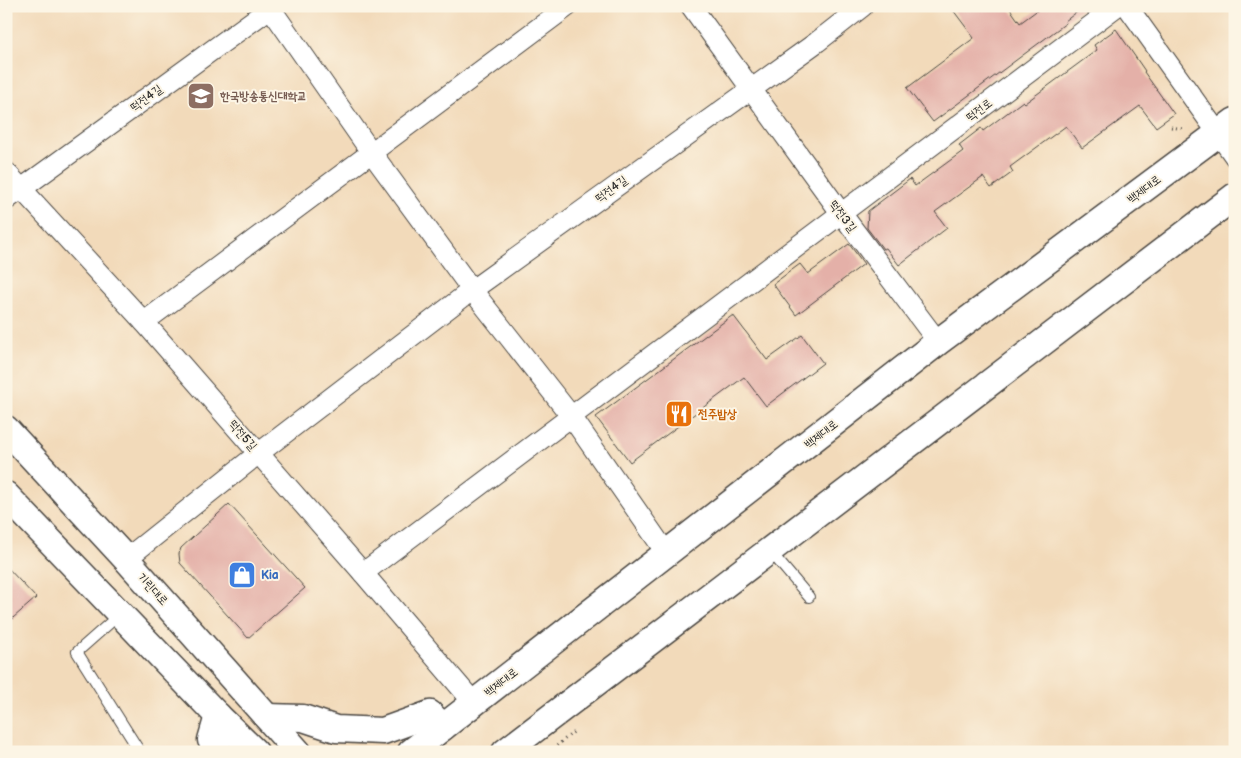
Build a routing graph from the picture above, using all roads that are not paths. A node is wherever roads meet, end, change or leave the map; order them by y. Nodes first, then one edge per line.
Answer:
1 (568, 6) edge
2 (691, 6) edge
3 (863, 6) edge
4 (1117, 6) edge
5 (1127, 6) edge
6 (271, 7) edge
7 (750, 89) junction
8 (1226, 128) edge
9 (371, 152) junction
10 (1235, 157) edge
11 (6, 172) edge
12 (14, 195) edge
13 (1235, 196) edge
14 (841, 213) junction
15 (472, 290) junction
16 (144, 322) junction
17 (938, 342) junction
18 (571, 416) junction
19 (6, 429) edge
20 (259, 453) junction
21 (6, 495) edge
22 (770, 551) junction
23 (667, 554) junction
24 (126, 559) junction
25 (363, 573) junction
26 (809, 597) dead end
27 (120, 614) junction
28 (474, 702) junction
29 (218, 716) junction
30 (267, 717) junction
31 (443, 727) junction
32 (140, 752) edge
33 (220, 752) edge
34 (255, 752) edge
35 (298, 752) edge
36 (411, 752) edge
37 (505, 752) edge

1 - 9 street
2 - 7 street, 떡전3길
3 - 7 street
4 - 14 street, 떡전로
5 - 8 street
6 - 9 street, 떡전4길
6 - 12 street, 떡전4길
7 - 14 street, 떡전3길
7 - 15 street, 떡전4길
8 - 10 street
8 - 17 street, 백제대로
9 - 15 street, 떡전4길
9 - 16 street
11 - 12 street, 떡전5길
12 - 16 street, 떡전5길
13 - 22 street
14 - 17 street, 떡전3길
14 - 18 street
15 - 18 street, 떡전4길
15 - 20 street, 떡전4길
16 - 20 street, 떡전5길
17 - 23 street, 백제대로
18 - 23 street, 떡전4길
18 - 25 street
19 - 24 street, 기린대로
20 - 24 street, 떡전4길
20 - 25 street, 떡전5길
21 - 27 street
22 - 26 lane
22 - 37 street
23 - 28 street, 백제대로
24 - 30 street, 기린대로
25 - 28 street, 떡전5길
27 - 29 street
27 - 32 lane
28 - 31 street, 백제대로
29 - 33 street
29 - 34 street
30 - 31 street
30 - 35 street, 기린대로
31 - 36 street, 백제대로

